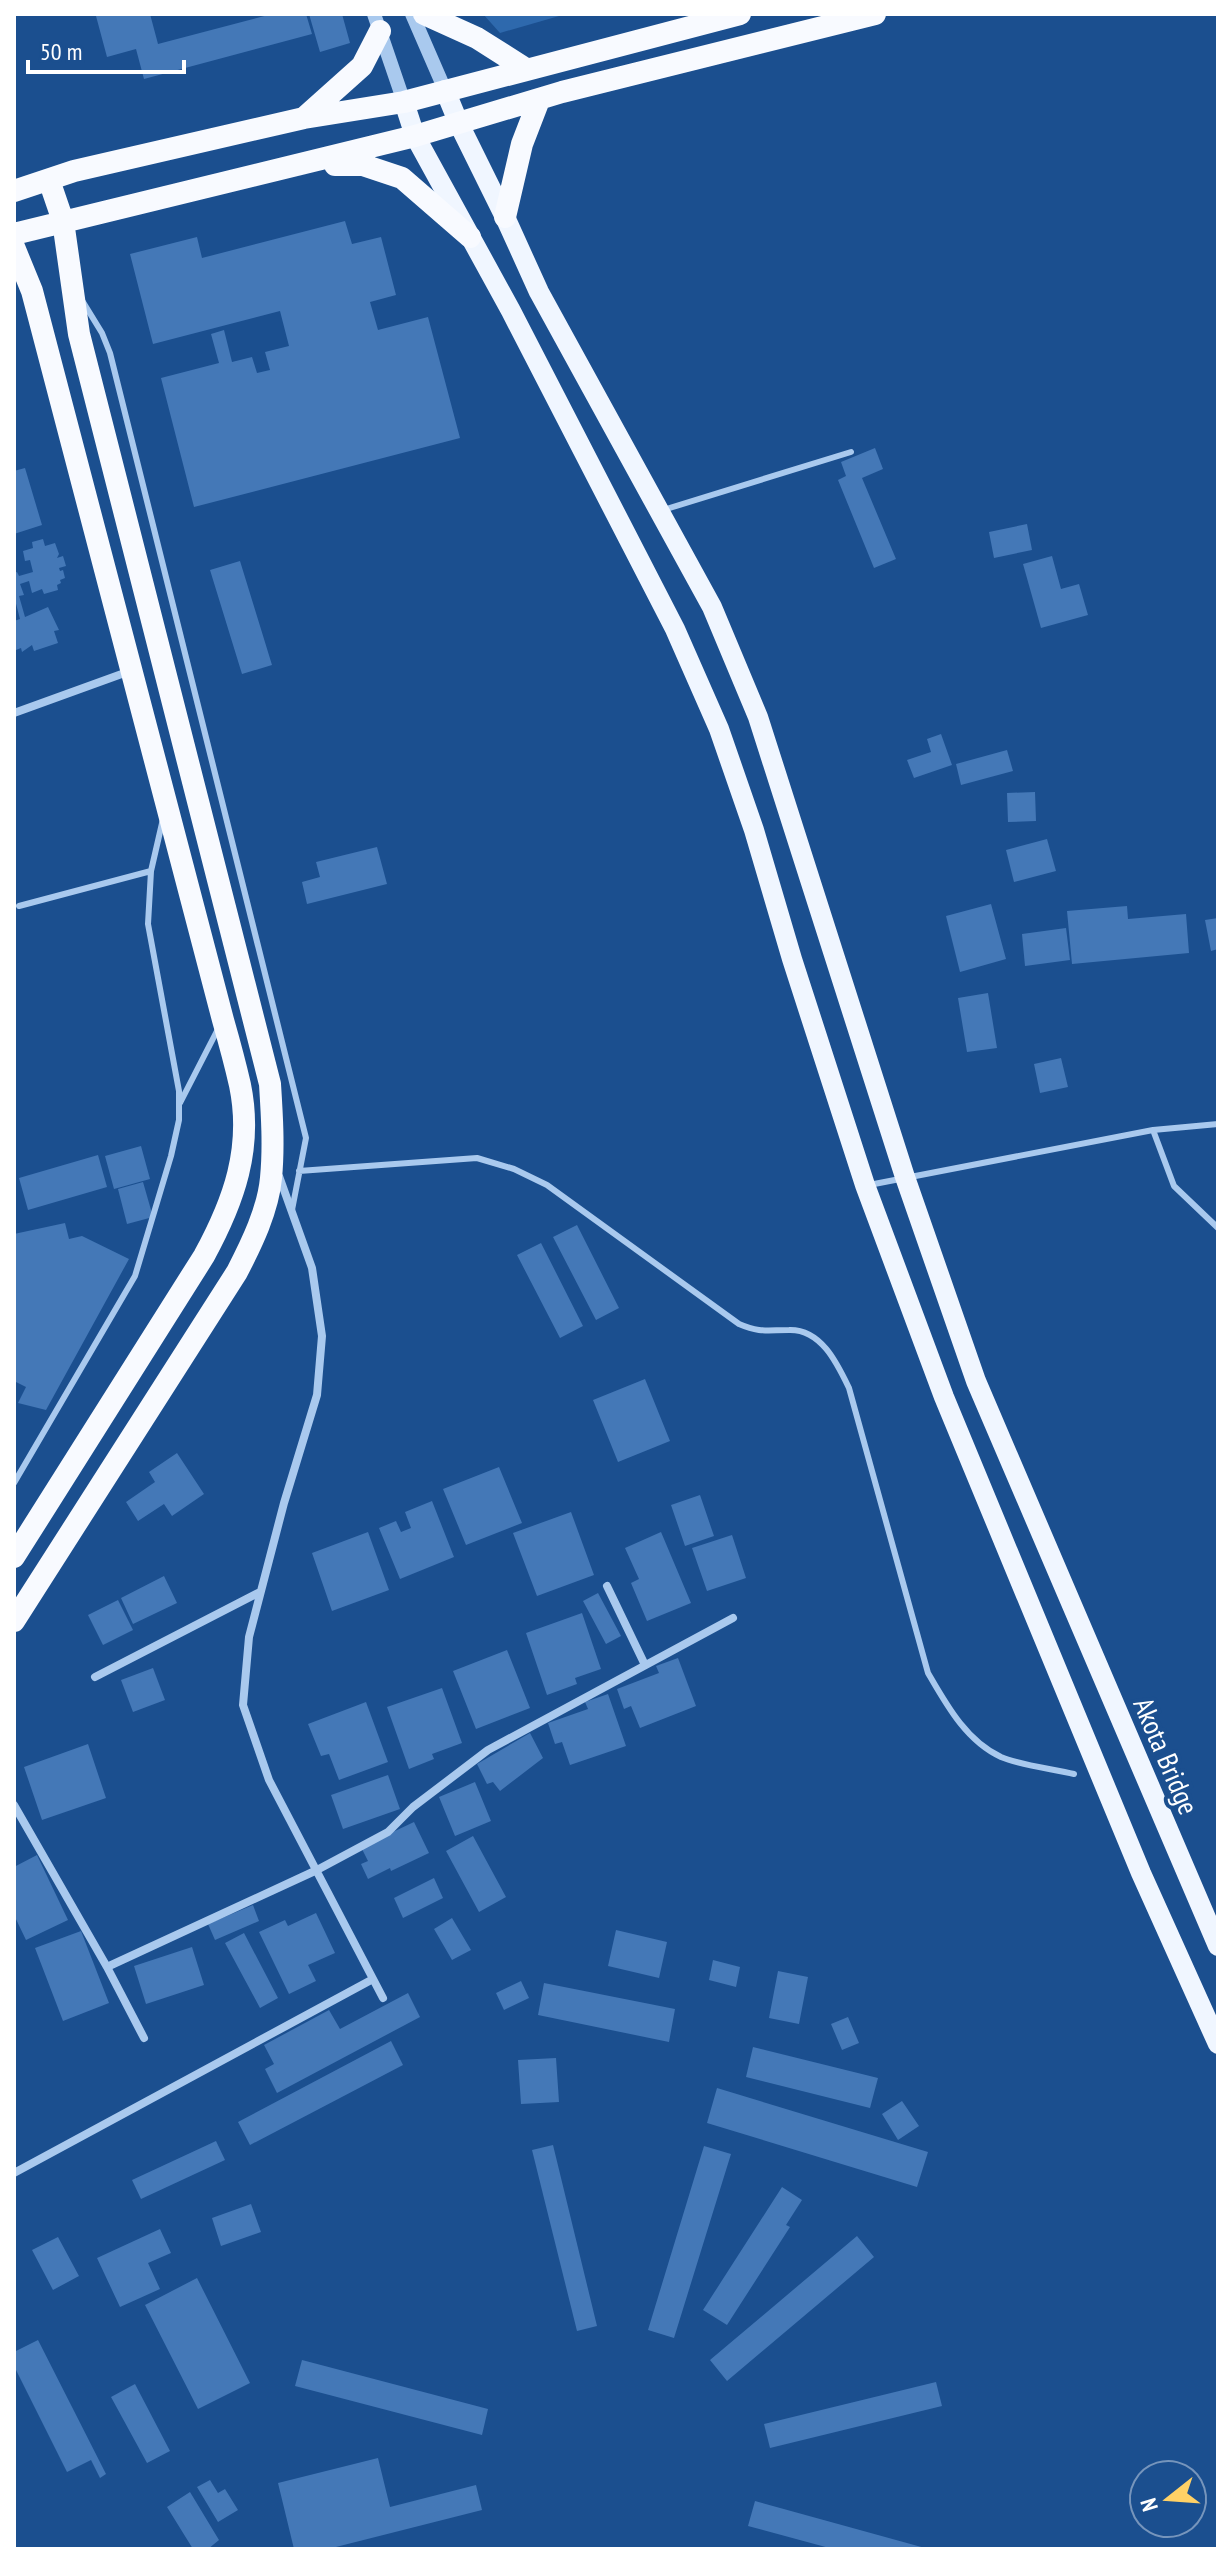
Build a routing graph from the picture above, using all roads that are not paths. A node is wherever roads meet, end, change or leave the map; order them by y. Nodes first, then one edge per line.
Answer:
1 (412, 14) edge
2 (424, 14) edge
3 (740, 14) edge
4 (875, 14) edge
5 (377, 22) edge
6 (526, 69) junction
7 (445, 90) junction
8 (539, 100) junction
9 (404, 102) junction
10 (304, 118) junction
11 (459, 124) junction
12 (415, 136) junction
13 (301, 165) junction
14 (49, 180) junction
15 (14, 191) edge
16 (505, 217) junction
17 (63, 221) junction
18 (14, 234) edge
19 (470, 237) junction
20 (14, 247) edge
21 (73, 285) junction
22 (14, 286) edge
23 (43, 334) junction
24 (851, 452) dead end
25 (661, 510) junction
26 (132, 671) junction
27 (14, 713) edge
28 (167, 804) junction
29 (151, 871) junction
30 (19, 906) dead end
31 (223, 1020) junction
32 (179, 1106) junction
33 (1218, 1124) edge
34 (1153, 1130) junction
35 (267, 1152) junction
36 (299, 1171) junction
37 (905, 1177) junction
38 (865, 1185) junction
39 (292, 1211) junction
40 (1218, 1228) edge
41 (14, 1483) edge
42 (14, 1557) edge
43 (607, 1586) dead end
44 (260, 1592) junction
45 (733, 1618) dead end
46 (14, 1621) edge
47 (645, 1665) junction
48 (95, 1677) dead end
49 (1074, 1774) dead end
50 (14, 1805) edge
51 (317, 1870) junction
52 (1218, 1946) edge
53 (107, 1967) junction
54 (373, 1979) junction
55 (383, 1998) dead end
56 (144, 2038) dead end
57 (1218, 2044) edge
58 (14, 2173) edge

1 - 7 street
2 - 6 highway
3 - 6 highway
4 - 8 highway
5 - 9 street
5 - 10 highway
6 - 7 highway
7 - 9 highway
7 - 11 main road, Akota Bridge
8 - 11 highway
8 - 16 highway
9 - 10 highway
9 - 12 main road
10 - 14 highway
11 - 12 highway
11 - 16 main road, Akota Bridge
12 - 13 highway
12 - 19 main road
13 - 17 highway
13 - 19 highway
14 - 15 highway
14 - 17 highway
16 - 25 main road, Akota Bridge
17 - 18 highway
17 - 21 highway
19 - 38 main road
20 - 23 highway
21 - 35 highway
21 - 36 lane
22 - 23 highway
23 - 26 highway
24 - 25 lane
25 - 37 main road, Akota Bridge
26 - 27 street
26 - 28 highway
28 - 29 lane
28 - 31 highway
29 - 30 lane
29 - 32 lane
31 - 32 lane
31 - 42 highway
32 - 41 lane
33 - 34 lane
34 - 37 lane
34 - 40 lane
35 - 39 street
35 - 46 highway
36 - 39 lane
36 - 49 lane
37 - 38 lane
37 - 52 main road, Akota Bridge
38 - 57 main road
39 - 44 street
43 - 47 street
44 - 48 street
44 - 51 street
45 - 47 street
47 - 51 street
50 - 53 street
51 - 53 street
51 - 54 street
53 - 56 street
54 - 55 street
54 - 58 street

